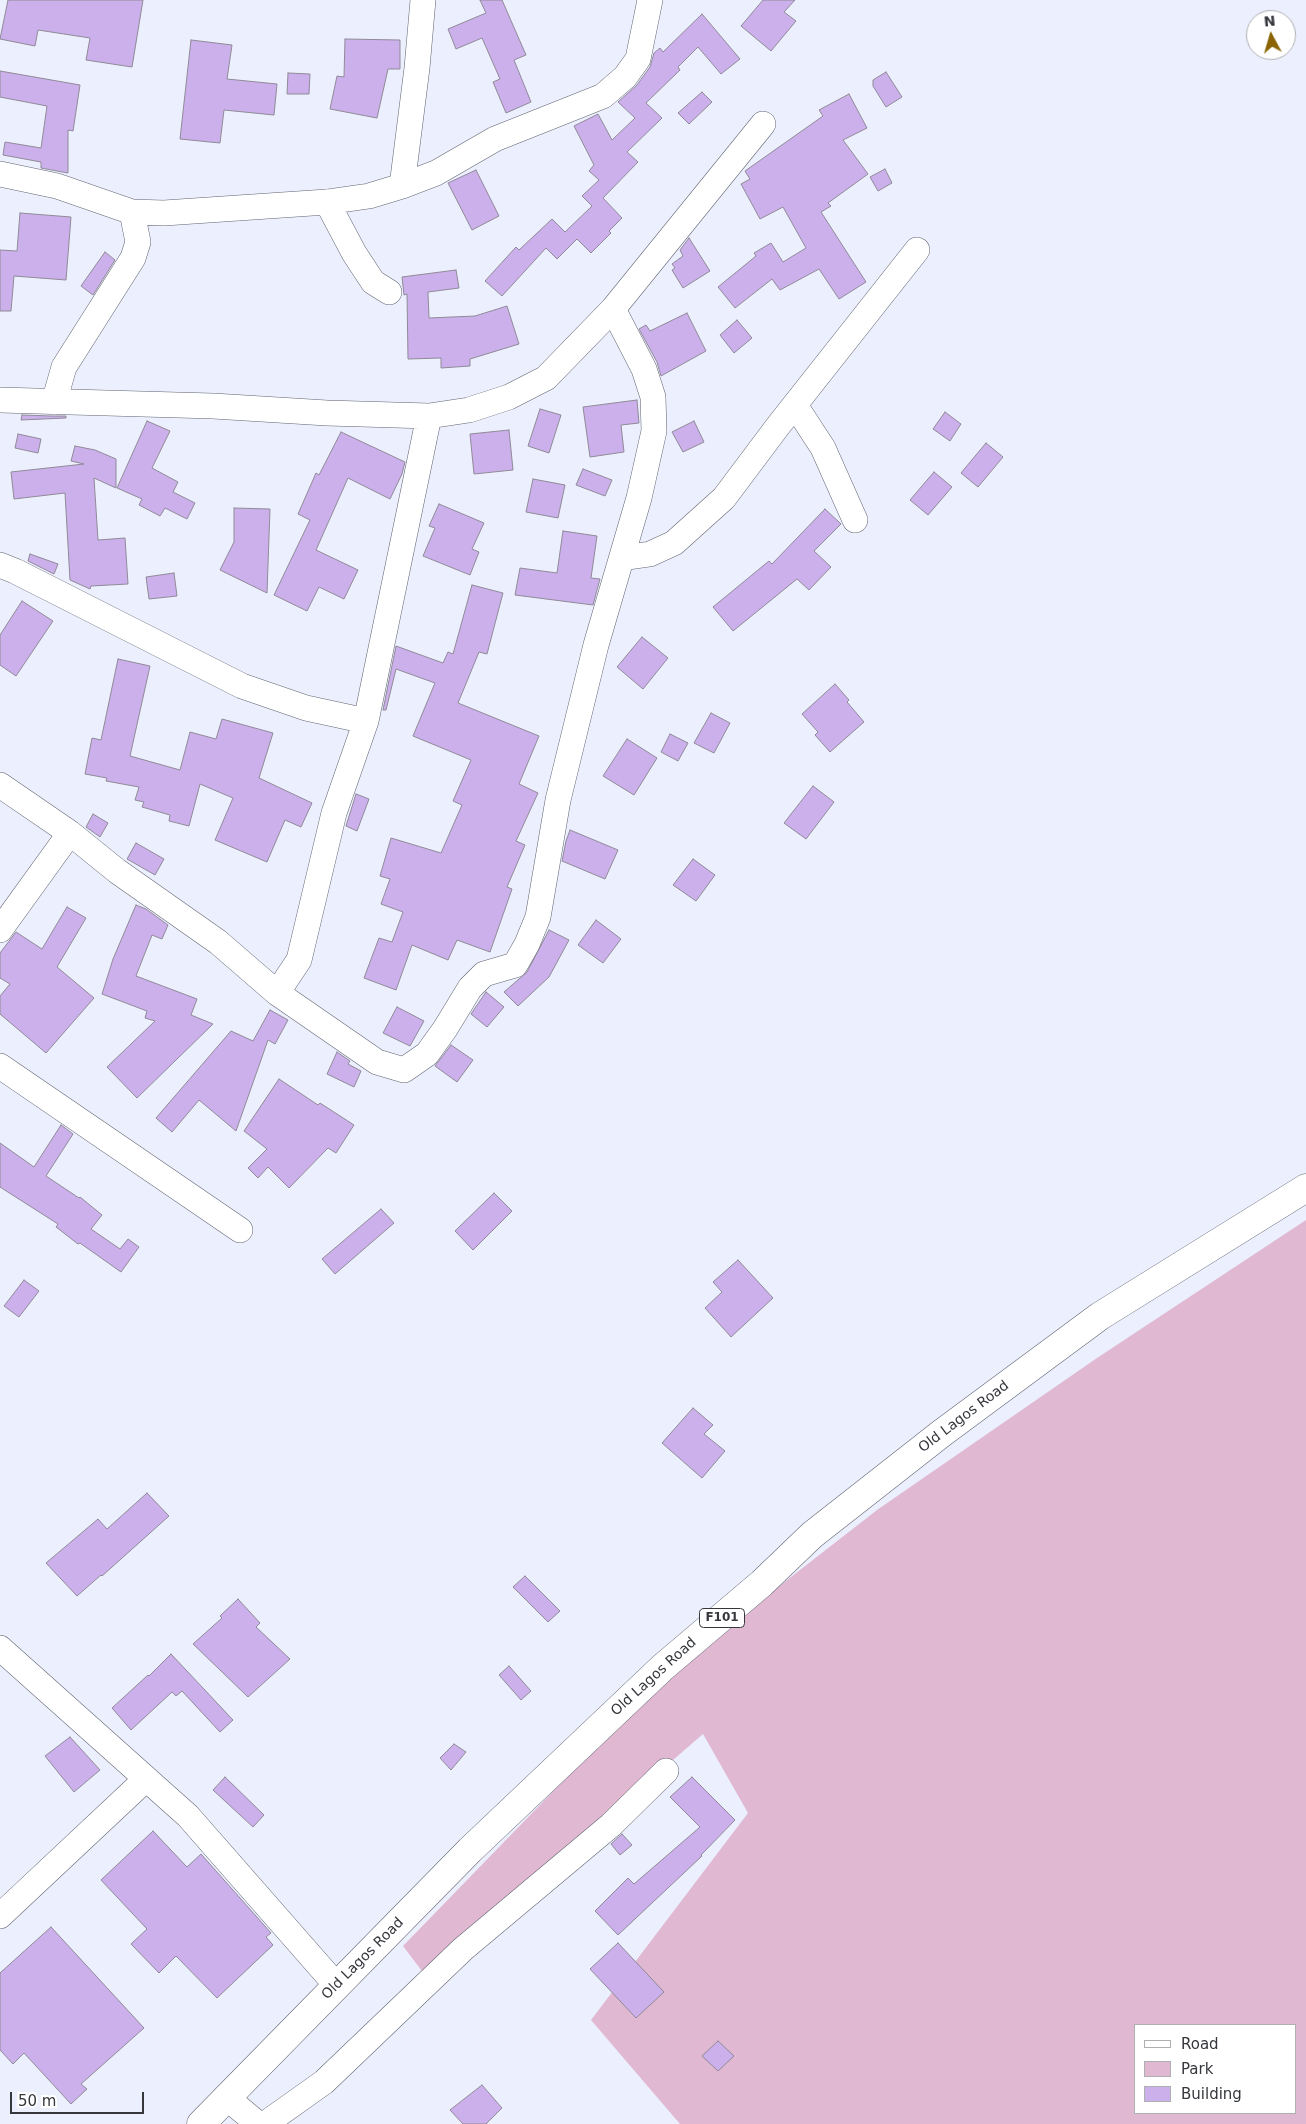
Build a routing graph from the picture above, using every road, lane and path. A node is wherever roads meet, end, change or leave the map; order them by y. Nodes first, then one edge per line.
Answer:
1 (423, 0) edge
2 (650, 0) edge
3 (763, 124) dead end
4 (0, 174) edge
5 (402, 186) junction
6 (327, 202) junction
7 (132, 212) junction
8 (917, 250) dead end
9 (390, 292) dead end
10 (613, 309) junction
11 (0, 400) edge
12 (54, 402) junction
13 (795, 405) junction
14 (429, 416) junction
15 (855, 520) dead end
16 (622, 558) junction
17 (0, 565) edge
18 (366, 721) junction
19 (0, 785) edge
20 (70, 833) junction
21 (0, 930) edge
22 (278, 994) junction
23 (0, 1066) edge
24 (1306, 1188) edge
25 (240, 1230) dead end
26 (0, 1648) edge
27 (666, 1771) dead end
28 (146, 1779) junction
29 (0, 1916) edge
30 (337, 1986) junction
31 (226, 2096) junction
32 (201, 2124) edge
33 (258, 2124) edge
34 (265, 2124) edge

1 - 5 street
2 - 5 street
3 - 10 street
4 - 7 street
5 - 6 street
6 - 7 street
6 - 9 street
7 - 12 street
8 - 13 street
10 - 14 street
10 - 16 street
11 - 12 street
12 - 14 street
13 - 15 street
13 - 16 street
14 - 18 street
16 - 22 street
17 - 18 street
18 - 22 street
19 - 20 street
20 - 21 street
20 - 22 street
23 - 25 street
24 - 30 main road, Old Lagos Road / F101
26 - 28 street
27 - 34 street
28 - 29 street
28 - 30 street
30 - 31 main road, Old Lagos Road / F101
31 - 32 main road, Old Lagos Road / F101
31 - 33 street

